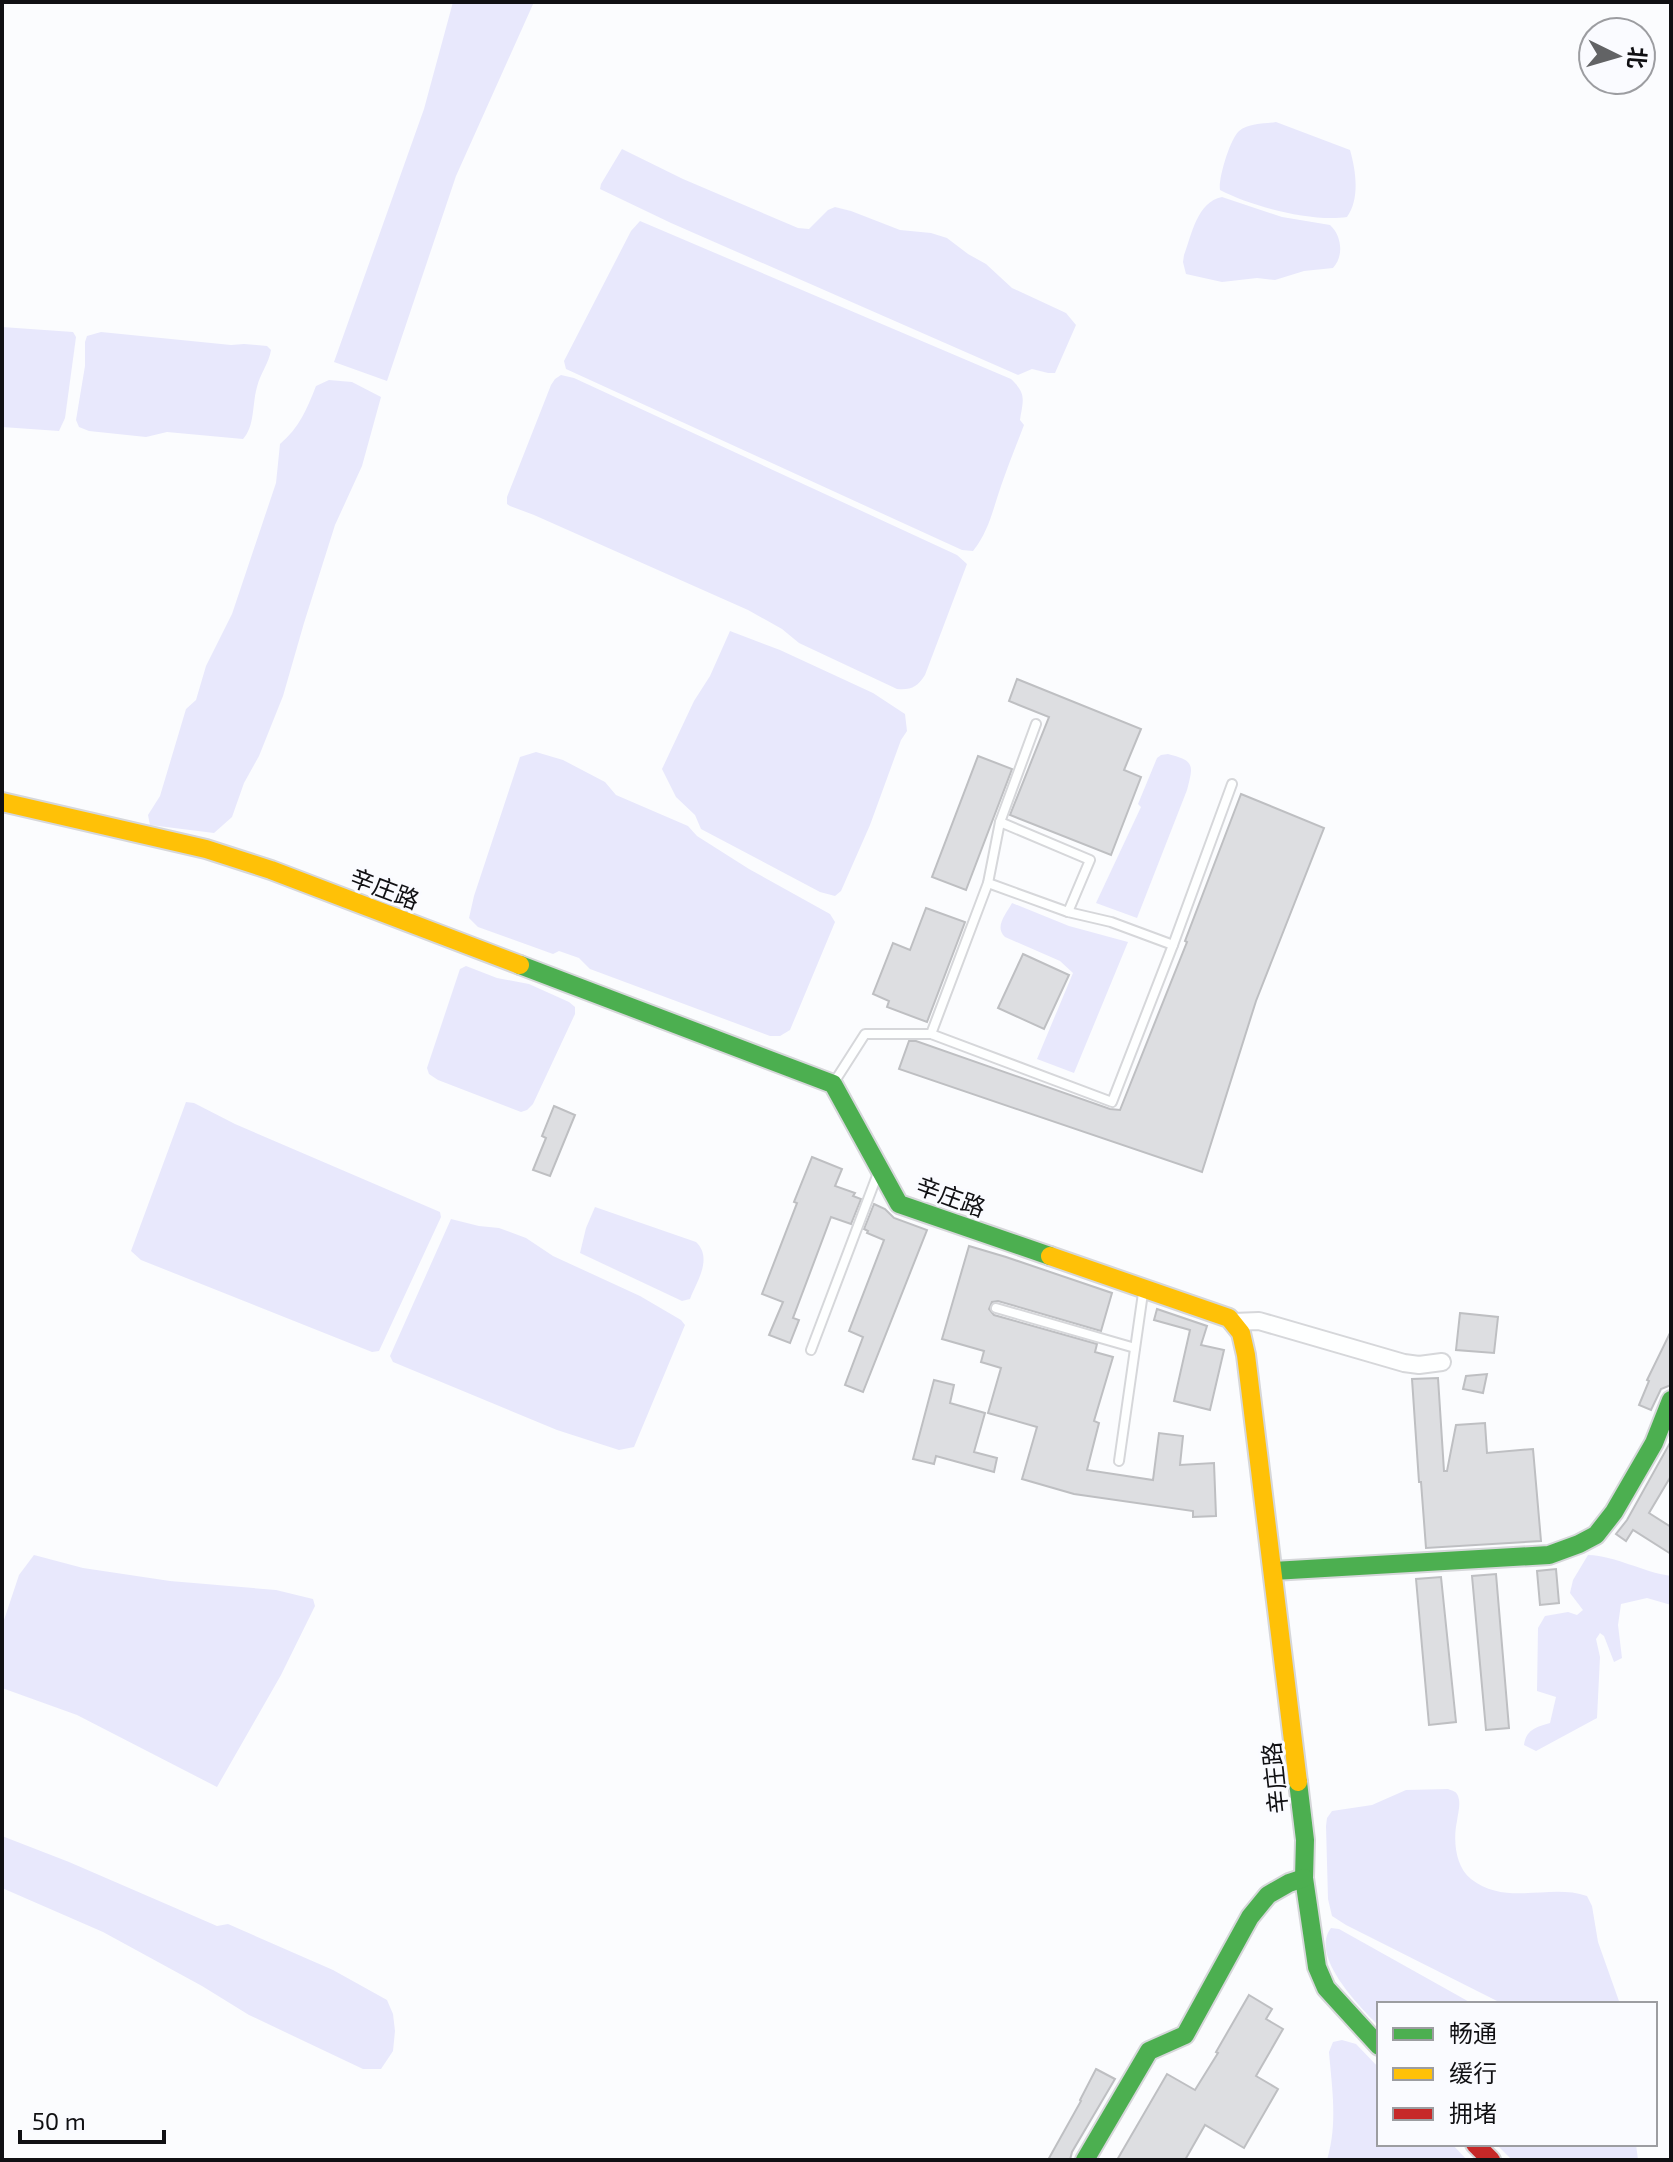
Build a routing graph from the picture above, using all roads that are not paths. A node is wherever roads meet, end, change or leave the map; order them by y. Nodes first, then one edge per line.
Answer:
1 (1036, 724) dead end
2 (1232, 784) dead end
3 (2, 802) edge
4 (1000, 822) junction
5 (988, 883) junction
6 (1068, 912) junction
7 (1173, 945) junction
8 (931, 1034) junction
9 (833, 1084) junction
10 (880, 1169) junction
11 (1143, 1288) junction
12 (996, 1308) dead end
13 (1233, 1322) junction
14 (1135, 1348) junction
15 (811, 1350) dead end
16 (1442, 1362) dead end
17 (1671, 1400) edge
18 (1119, 1461) dead end
19 (1273, 1571) junction
20 (1304, 1878) junction
21 (1377, 2044) edge
22 (1085, 2160) edge

1 - 4 lane
2 - 7 lane
3 - 9 street, 辛庄路
4 - 5 lane
4 - 6 lane
5 - 6 lane
5 - 8 lane
6 - 7 lane
7 - 8 lane
8 - 9 lane
9 - 10 street, 辛庄路
10 - 11 street, 辛庄路
10 - 15 lane
11 - 13 street, 辛庄路
11 - 14 lane
12 - 14 lane
13 - 16 street
13 - 19 street, 辛庄路
14 - 18 lane
17 - 19 street
19 - 20 street, 辛庄路
20 - 21 street, 辛庄路
20 - 22 street

